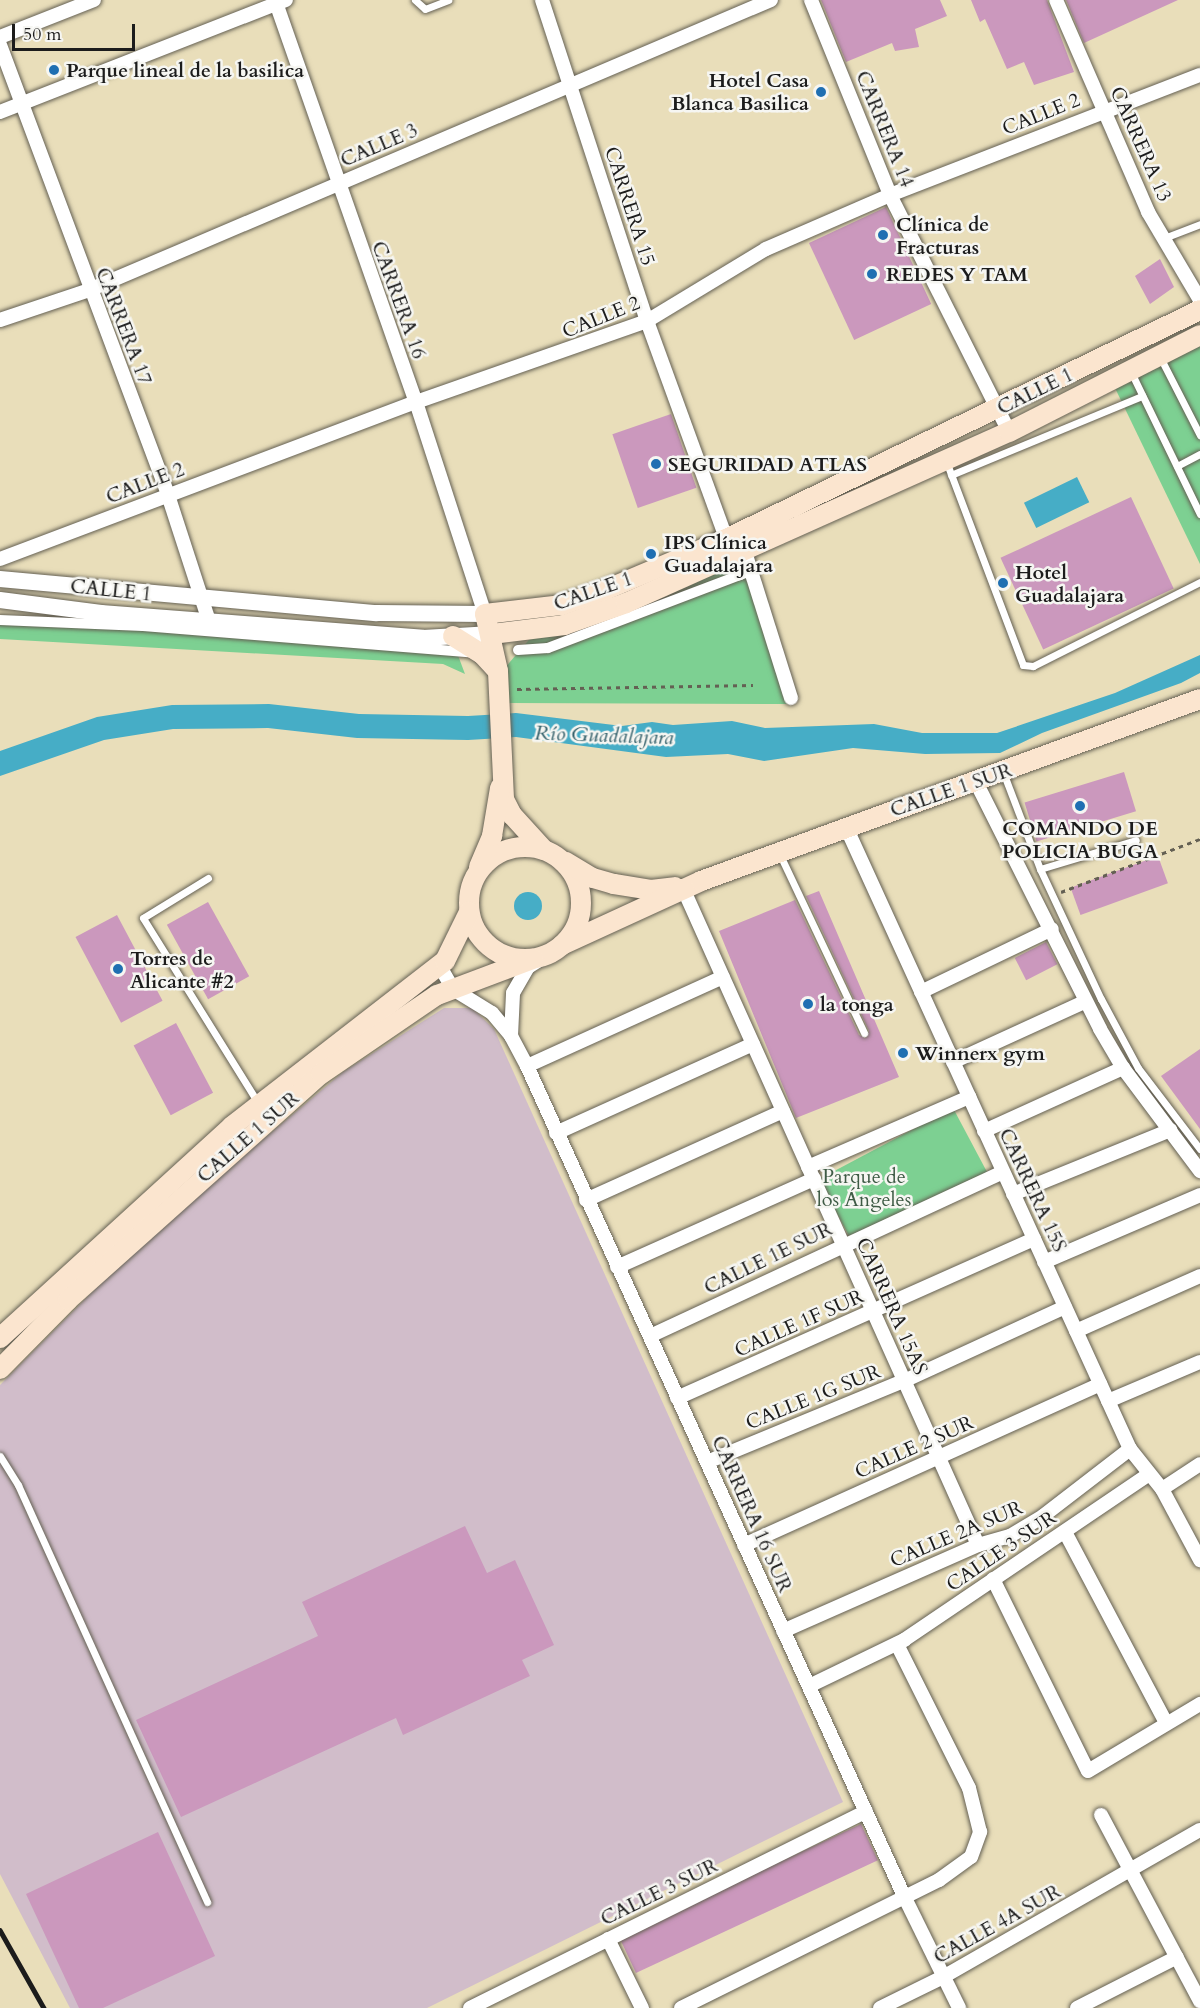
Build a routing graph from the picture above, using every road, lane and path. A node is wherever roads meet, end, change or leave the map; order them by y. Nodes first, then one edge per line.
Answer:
1 (94, 0) edge
2 (415, 0) edge
3 (448, 0) edge
4 (542, 0) edge
5 (771, 0) edge
6 (811, 0) edge
7 (1056, 0) edge
8 (279, 1) edge
9 (0, 37) edge
10 (0, 45) edge
11 (1200, 75) edge
12 (571, 87) junction
13 (21, 104) junction
14 (1103, 110) junction
15 (0, 112) edge
16 (337, 184) junction
17 (890, 195) junction
18 (1200, 224) edge
19 (1164, 238) junction
20 (89, 290) junction
21 (1200, 300) edge
22 (1200, 310) edge
23 (0, 320) edge
24 (647, 321) junction
25 (1200, 335) edge
26 (1160, 357) junction
27 (1131, 372) junction
28 (1142, 396) junction
29 (416, 402) junction
30 (998, 410) junction
31 (1009, 432) junction
32 (1200, 435) edge
33 (1200, 454) edge
34 (1177, 466) junction
35 (948, 468) junction
36 (168, 495) junction
37 (1198, 505) edge
38 (1200, 514) edge
39 (726, 539) junction
40 (0, 559) edge
41 (743, 560) junction
42 (0, 579) edge
43 (1200, 582) edge
44 (202, 598) junction
45 (0, 600) edge
46 (484, 614) junction
47 (0, 620) edge
48 (208, 621) junction
49 (546, 629) junction
50 (492, 634) junction
51 (453, 636) junction
52 (518, 650) dead end
53 (482, 654) junction
54 (499, 673) junction
55 (753, 685) dead end
56 (518, 689) dead end
57 (791, 698) dead end
58 (1200, 699) edge
59 (1003, 772) junction
60 (501, 780) junction
61 (976, 782) junction
62 (846, 827) junction
63 (1200, 839) edge
64 (1136, 840) dead end
65 (779, 853) junction
66 (553, 854) junction
67 (1040, 868) junction
68 (474, 876) junction
69 (208, 878) dead end
70 (689, 885) junction
71 (1053, 895) junction
72 (469, 912) junction
73 (1052, 929) junction
74 (548, 953) junction
75 (446, 962) junction
76 (723, 977) junction
77 (453, 989) junction
78 (921, 992) junction
79 (1084, 1002) junction
80 (864, 1033) dead end
81 (511, 1036) junction
82 (753, 1044) junction
83 (953, 1062) junction
84 (526, 1066) junction
85 (1123, 1068) junction
86 (969, 1097) junction
87 (259, 1105) junction
88 (783, 1111) junction
89 (1171, 1130) junction
90 (984, 1131) junction
91 (556, 1133) junction
92 (1200, 1149) edge
93 (1200, 1171) edge
94 (1003, 1172) junction
95 (811, 1173) junction
96 (1013, 1194) junction
97 (1200, 1195) edge
98 (586, 1200) junction
99 (1034, 1239) junction
100 (843, 1244) junction
101 (1044, 1262) junction
102 (617, 1267) junction
103 (1200, 1276) edge
104 (1065, 1307) junction
105 (873, 1312) junction
106 (1076, 1331) junction
107 (650, 1336) junction
108 (0, 1338) edge
109 (1200, 1362) edge
110 (0, 1369) edge
111 (904, 1381) junction
112 (1100, 1384) junction
113 (677, 1398) junction
114 (1108, 1401) junction
115 (1130, 1449) junction
116 (0, 1456) edge
117 (938, 1457) junction
118 (707, 1462) junction
119 (1200, 1464) edge
120 (1148, 1475) junction
121 (1162, 1489) junction
122 (1065, 1532) junction
123 (744, 1545) junction
124 (978, 1545) junction
125 (1200, 1560) edge
126 (993, 1579) junction
127 (783, 1631) junction
128 (897, 1644) junction
129 (809, 1686) junction
130 (1200, 1704) edge
131 (1166, 1724) junction
132 (866, 1811) junction
133 (1101, 1815) dead end
134 (1200, 1830) edge
135 (1131, 1870) junction
136 (904, 1896) junction
137 (207, 1902) dead end
138 (608, 1939) junction
139 (1178, 1957) junction
140 (943, 1977) junction
141 (1200, 2001) edge
142 (470, 2008) edge
143 (642, 2008) edge
144 (681, 2008) edge
145 (880, 2008) edge
146 (959, 2008) edge
147 (1077, 2008) edge

1 - 9 street
2 - 3 lane
4 - 12 street, CARRERA 15
5 - 12 street, CALLE 3
6 - 17 street, CARRERA 14
7 - 14 street, CARRERA 13
8 - 13 street
8 - 16 street, CARRERA 16
10 - 13 street, CARRERA 17
11 - 14 street, CALLE 2
12 - 16 street, CALLE 3
12 - 24 street, CARRERA 15
13 - 15 street
13 - 20 street, CARRERA 17
14 - 17 street, CALLE 2
14 - 19 street, CARRERA 13
16 - 20 street, CALLE 3
16 - 29 street, CARRERA 16
17 - 24 street, CALLE 2
17 - 30 street, CARRERA 14
18 - 19 lane
19 - 21 street, CARRERA 13
20 - 23 street, CALLE 3
20 - 36 street, CARRERA 17
22 - 30 main road, CALLE 1
24 - 29 street, CALLE 2
24 - 39 street, CARRERA 15
25 - 26 main road, CALLE 1
26 - 27 main road, CALLE 1
26 - 32 lane
27 - 28 lane
27 - 31 main road, CALLE 1
28 - 34 lane
28 - 35 lane
29 - 36 street, CALLE 2
29 - 46 street, CARRERA 16
30 - 31 street, CARRERA 14
30 - 39 main road, CALLE 1
31 - 35 main road, CALLE 1
33 - 34 lane
34 - 37 lane
35 - 41 main road, CALLE 1
35 - 43 lane
36 - 40 street, CALLE 2
36 - 44 street, CARRERA 17
37 - 38 lane
39 - 41 street, CARRERA 15
39 - 46 main road, CALLE 1
41 - 49 main road, CALLE 1
41 - 52 street
41 - 57 street, CARRERA 15
42 - 44 street, CALLE 1
44 - 46 street, CALLE 1
44 - 48 street, CARRERA 17
45 - 48 street, CALLE 1
46 - 50 main road
47 - 53 street
48 - 51 street, CALLE 1
49 - 50 main road, CALLE 1
49 - 54 main road
50 - 51 street, CALLE 1
50 - 54 main road
51 - 53 main road
53 - 54 main road
54 - 60 main road
55 - 56 path
58 - 59 main road, CALLE 1 SUR
59 - 61 main road, CALLE 1 SUR
59 - 67 lane
60 - 66 main road
60 - 68 main road
61 - 62 main road, CALLE 1 SUR
61 - 73 street
62 - 65 main road, CALLE 1 SUR
62 - 78 street, CARRERA 15S
63 - 71 path
64 - 67 lane
65 - 70 main road, CALLE 1 SUR
65 - 80 lane
66 - 68 main road
66 - 70 main road, CALLE 1 SUR
66 - 74 main road
67 - 71 lane
68 - 72 main road
69 - 87 lane
70 - 74 main road, CALLE 1 SUR
70 - 76 street, CARRERA 15AS
71 - 92 lane
72 - 74 main road
72 - 75 main road, CALLE 1 SUR
73 - 78 street
73 - 79 street
74 - 77 main road, CALLE 1 SUR
74 - 81 street, CARRERA 16 SUR
75 - 77 street
75 - 87 main road, CALLE 1 SUR
76 - 82 street, CARRERA 15AS
76 - 84 street
77 - 81 street, CARRERA 16 SUR
77 - 110 main road, CALLE 1 SUR
78 - 83 street, CARRERA 15S
79 - 83 street
79 - 85 street
81 - 84 street, CARRERA 16 SUR
82 - 88 street, CARRERA 15AS
82 - 91 street
83 - 86 street, CARRERA 15S
84 - 91 street, CARRERA 16 SUR
85 - 89 street
85 - 90 street
86 - 90 street, CARRERA 15S
86 - 95 street
87 - 108 main road, CALLE 1 SUR
88 - 95 street, CARRERA 15AS
88 - 98 street
89 - 93 street
89 - 96 street
90 - 94 street, CARRERA 15S
91 - 98 street, CARRERA 16 SUR
94 - 96 street, CARRERA 15S
94 - 100 street, CALLE 1E SUR
95 - 100 street, CARRERA 15AS
95 - 102 street
96 - 99 street, CARRERA 15S
97 - 101 street
98 - 102 street, CARRERA 16 SUR
99 - 101 street, CARRERA 15S
99 - 105 street, CALLE 1F SUR
100 - 105 street, CARRERA 15AS
100 - 107 street, CALLE 1E SUR
101 - 104 street, CARRERA 15S
102 - 107 street, CARRERA 16 SUR
103 - 106 street
104 - 106 street, CARRERA 15S
104 - 111 street, CALLE 1G SUR
105 - 111 street, CARRERA 15AS
105 - 113 street, CALLE 1F SUR
106 - 112 street, CARRERA 15S
107 - 113 street, CARRERA 16 SUR
109 - 114 street
111 - 117 street, CARRERA 15AS
111 - 118 street, CALLE 1G SUR
112 - 114 street, CARRERA 15S
112 - 117 street, CALLE 2 SUR
113 - 118 street, CARRERA 16 SUR
114 - 115 street, CARRERA 15S
115 - 120 street, CARRERA 15S
115 - 124 street, CALLE 2A SUR
116 - 137 lane
117 - 123 street, CALLE 2 SUR
117 - 124 street, CARRERA 15AS
118 - 123 street, CARRERA 16 SUR
119 - 121 street
120 - 121 street, CARRERA 15S
120 - 122 street, CALLE 3 SUR
121 - 125 street, CARRERA 15S
122 - 126 street, CALLE 3 SUR
122 - 131 street
123 - 127 street, CARRERA 16 SUR
124 - 127 street, CALLE 2A SUR
126 - 128 street, CALLE 3 SUR
126 - 131 street
127 - 129 street, CARRERA 16 SUR
128 - 129 street, CALLE 3 SUR
128 - 136 street
129 - 132 street, CARRERA 16 SUR
130 - 131 street
132 - 136 street, CARRERA 16 SUR
132 - 138 street, CALLE 3 SUR
133 - 135 street
134 - 135 street, CALLE 4A SUR
135 - 139 street
135 - 140 street, CALLE 4A SUR
136 - 140 street, CARRERA 16 SUR
136 - 144 street
138 - 142 street, CALLE 3 SUR
138 - 143 street
139 - 141 street
139 - 147 street
140 - 145 street, CALLE 4A SUR
140 - 146 street, CARRERA 16 SUR

